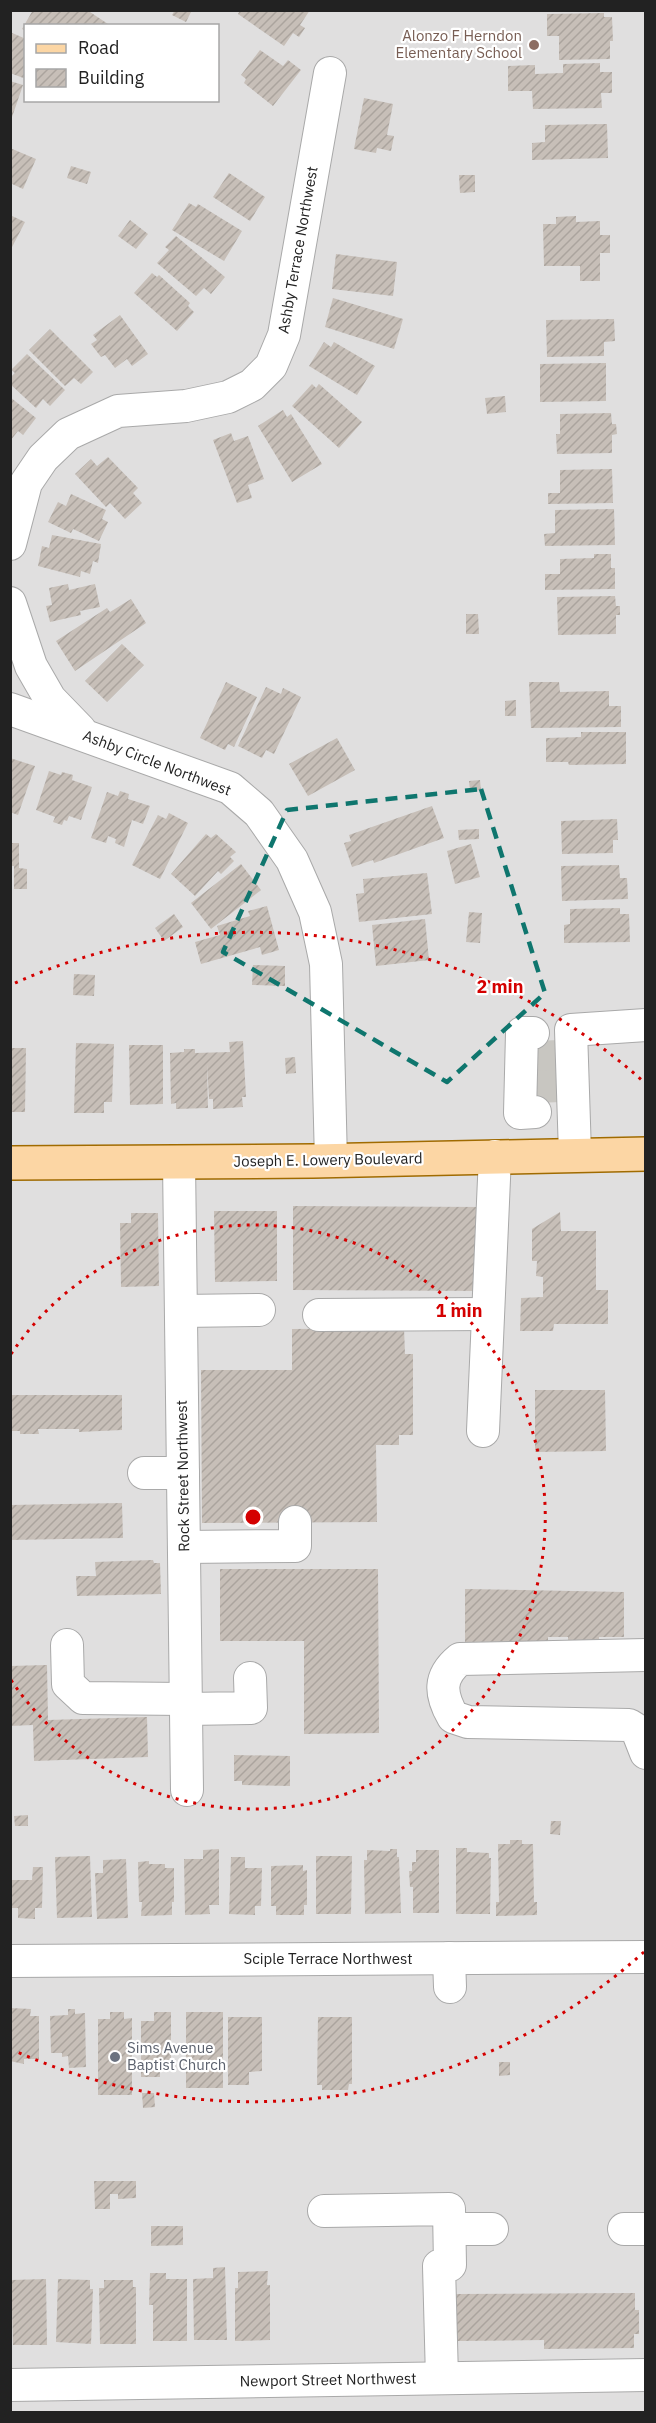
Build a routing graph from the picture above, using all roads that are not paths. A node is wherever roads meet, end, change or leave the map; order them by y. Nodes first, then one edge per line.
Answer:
1 (330, 73) dead end
2 (10, 544) edge
3 (10, 603) edge
4 (10, 709) edge
5 (85, 735) junction
6 (645, 1025) edge
7 (575, 1154) junction
8 (645, 1154) edge
9 (495, 1156) junction
10 (331, 1161) junction
11 (179, 1162) junction
12 (10, 1163) edge
13 (259, 1310) dead end
14 (181, 1311) junction
15 (488, 1314) junction
16 (319, 1315) dead end
17 (483, 1431) dead end
18 (144, 1473) dead end
19 (183, 1473) junction
20 (295, 1522) dead end
21 (184, 1547) junction
22 (67, 1645) dead end
23 (645, 1655) edge
24 (250, 1678) dead end
25 (186, 1704) junction
26 (645, 1753) edge
27 (187, 1790) dead end
28 (645, 1956) edge
29 (10, 1961) edge
30 (324, 2211) dead end
31 (450, 2229) junction
32 (492, 2229) dead end
33 (645, 2375) edge
34 (442, 2378) junction
35 (10, 2385) edge
36 (45, 2399) edge

1 - 2 street, Ashby Terrace Northwest
3 - 5 street
4 - 5 street, Ashby Circle Northwest
5 - 10 street, Ashby Circle Northwest
6 - 7 street
7 - 8 main road, Joseph E. Lowery Boulevard
7 - 9 main road, Joseph E. Lowery Boulevard
9 - 10 main road, Joseph E. Lowery Boulevard
9 - 15 street
10 - 11 main road, Joseph E. Lowery Boulevard
11 - 12 main road, Joseph E. Lowery Boulevard
11 - 14 street, Rock Street Northwest
13 - 14 street
14 - 19 street, Rock Street Northwest
15 - 16 street
15 - 17 street
18 - 19 street
19 - 21 street, Rock Street Northwest
20 - 21 street
21 - 25 street, Rock Street Northwest
22 - 25 street
23 - 26 street
24 - 25 street
25 - 27 street, Rock Street Northwest
28 - 29 street, Sciple Terrace Northwest
30 - 31 street
31 - 32 street
31 - 34 street
33 - 34 street, Newport Street Northwest
34 - 36 street, Newport Street Northwest
35 - 36 street, Newport Street Northwest

